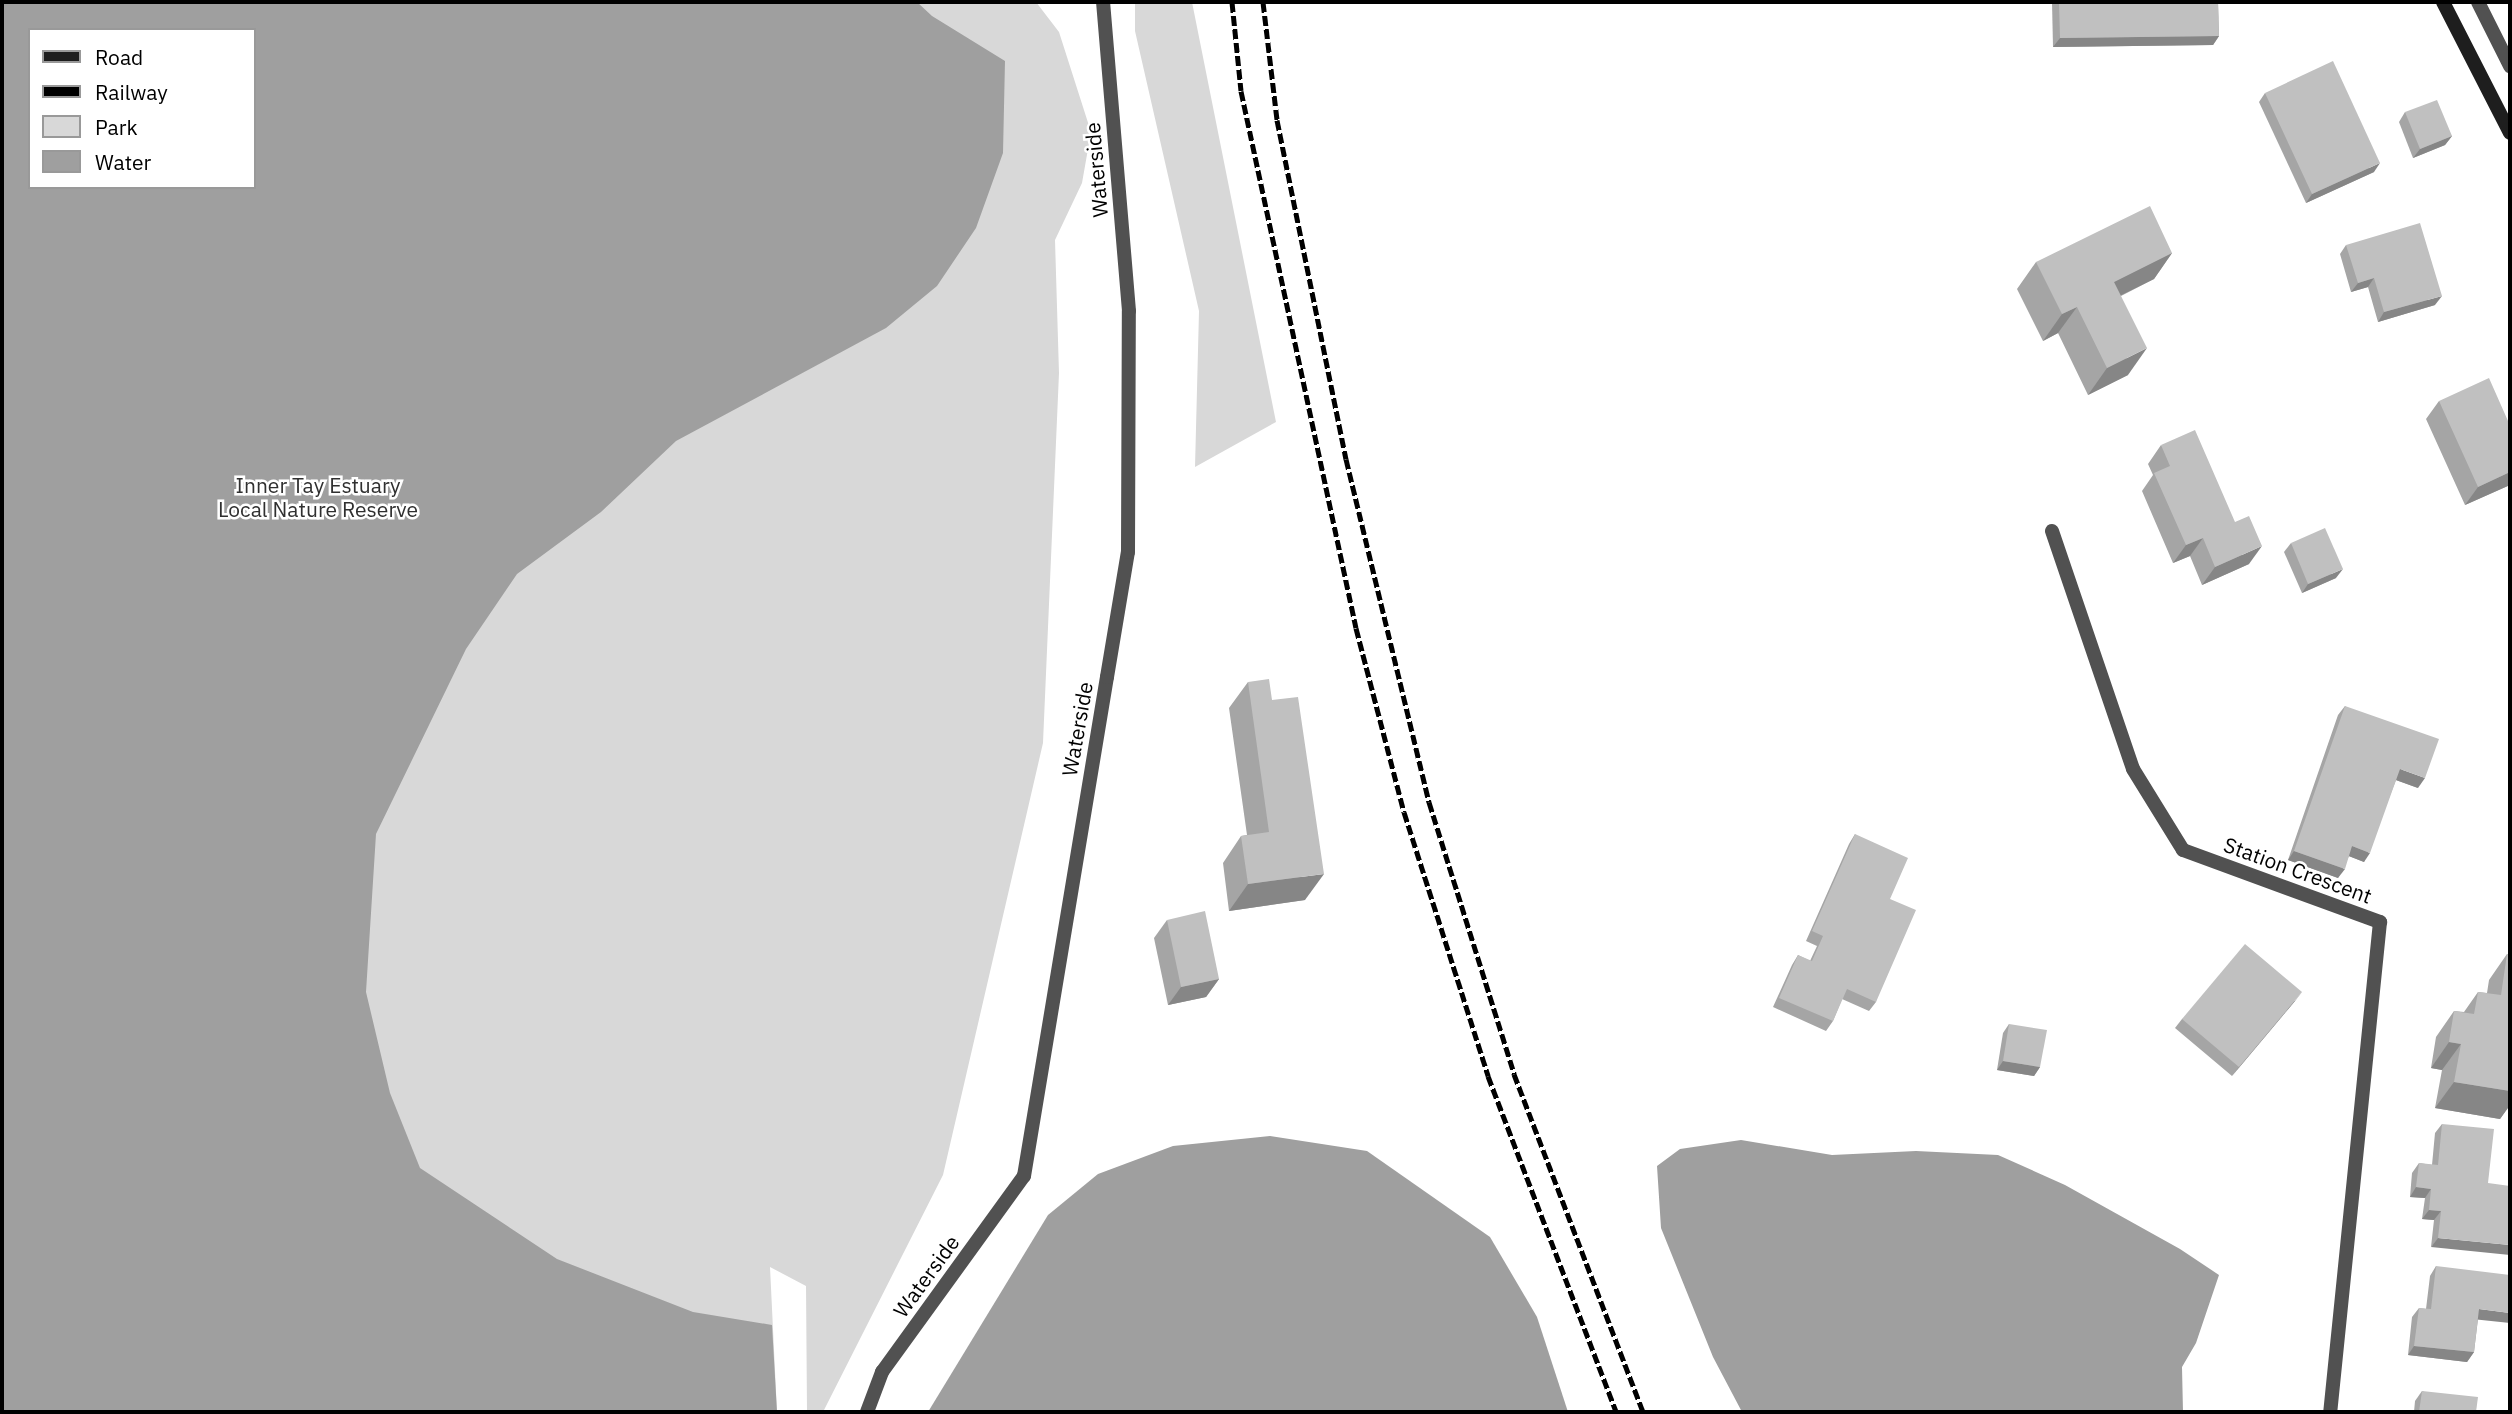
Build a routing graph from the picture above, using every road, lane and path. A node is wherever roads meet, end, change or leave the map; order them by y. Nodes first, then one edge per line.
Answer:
1 (1103, 2) edge
2 (2443, 2) edge
3 (2478, 2) edge
4 (2510, 66) edge
5 (2510, 133) edge
6 (2052, 531) dead end
7 (867, 1412) edge
8 (2330, 1412) edge

1 - 7 street, Waterside
2 - 5 street
3 - 4 street
6 - 8 street, Station Crescent

